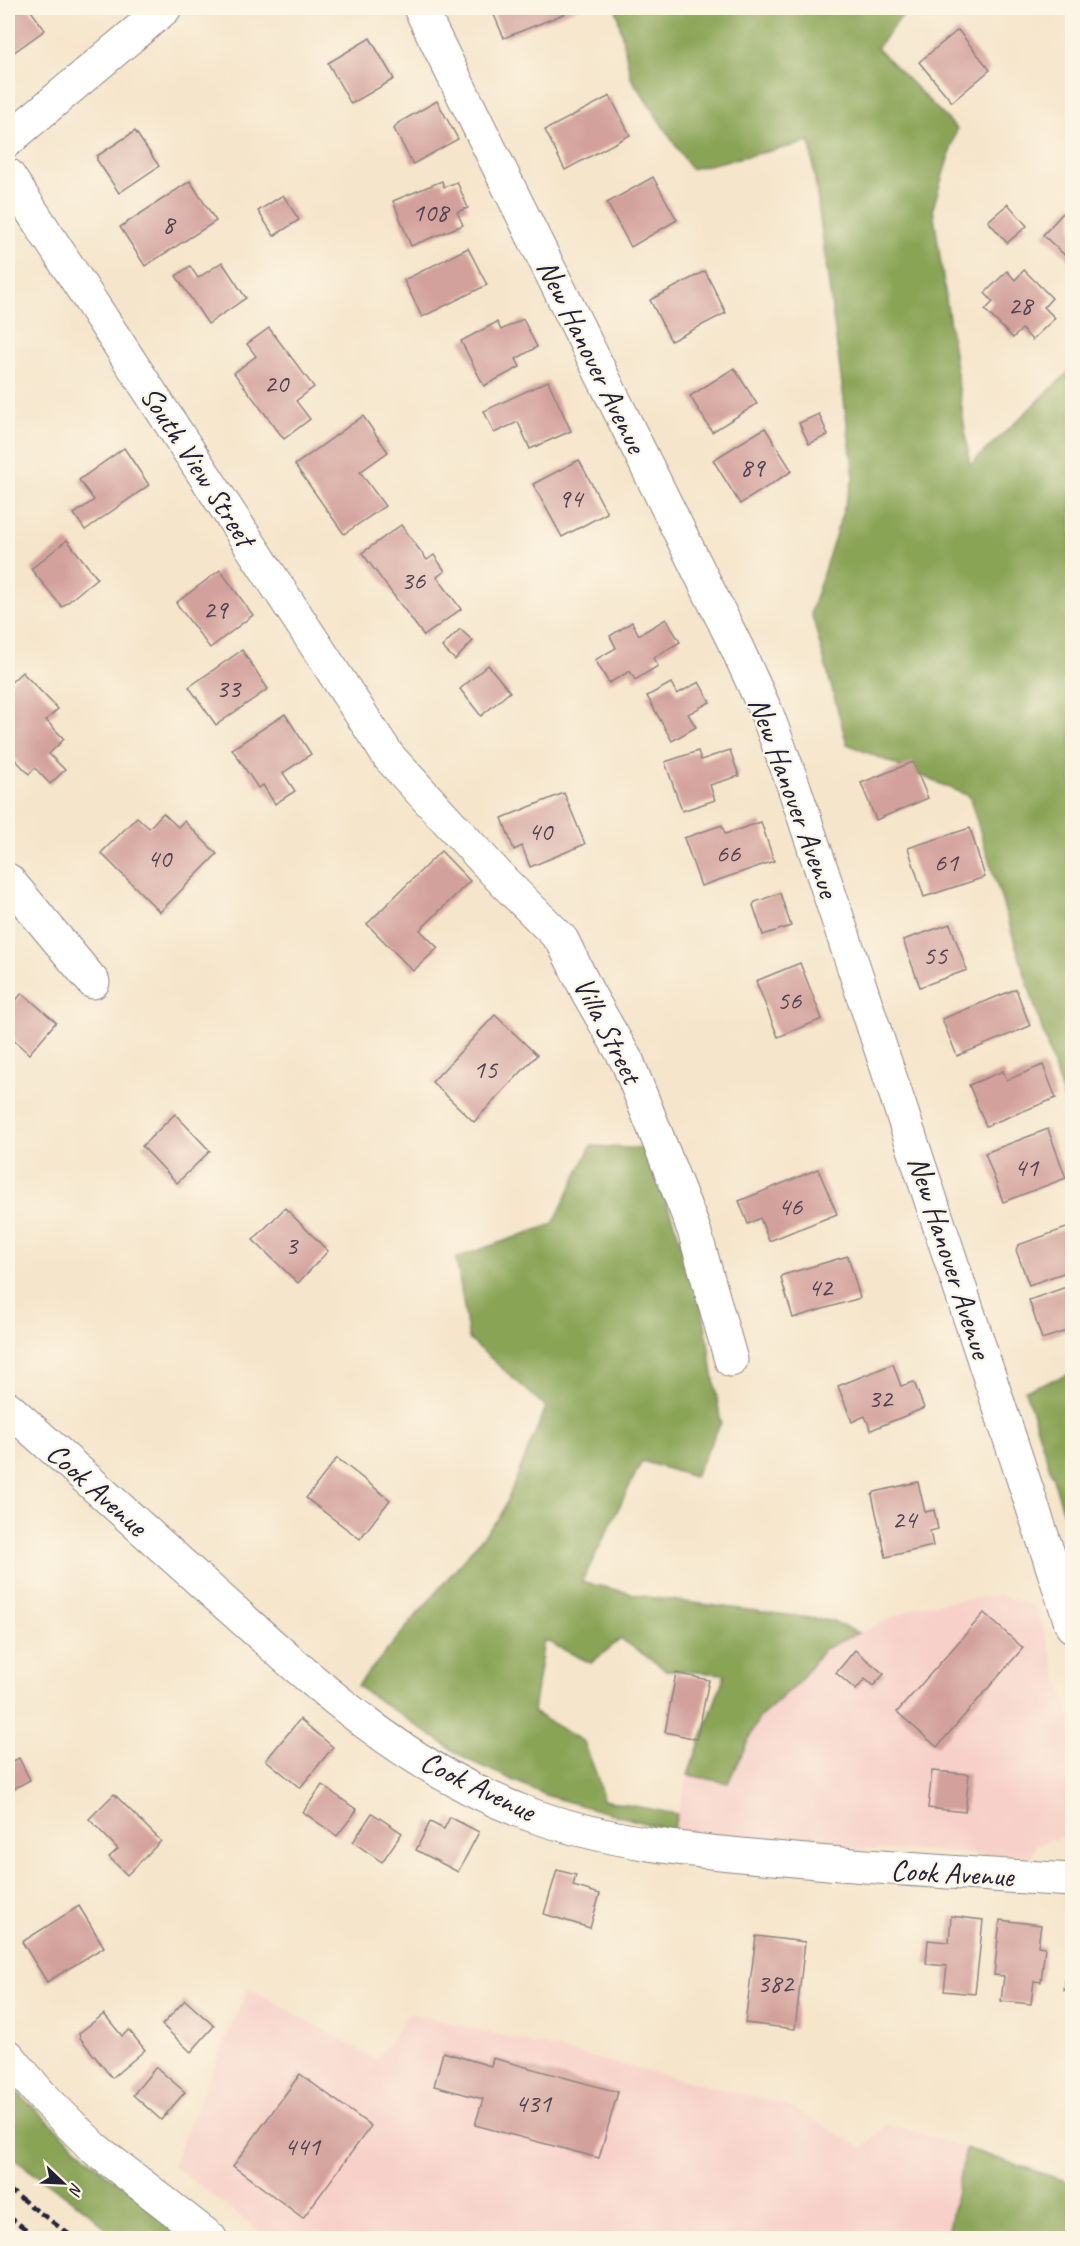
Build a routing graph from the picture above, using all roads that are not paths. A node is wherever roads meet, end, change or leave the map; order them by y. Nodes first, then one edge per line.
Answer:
1 (165, 8) edge
2 (420, 8) edge
3 (8, 140) edge
4 (8, 175) edge
5 (389, 757) joint
6 (8, 880) edge
7 (93, 982) dead end
8 (731, 1360) dead end
9 (8, 1408) edge
10 (1072, 1626) edge
11 (1072, 1880) edge
12 (8, 2056) edge
13 (210, 2238) edge

1 - 3 main road
2 - 10 main road, New Hanover Avenue
4 - 5 main road, South View Street
5 - 8 main road, Villa Street
6 - 7 main road
9 - 11 main road, Cook Avenue
12 - 13 main road

